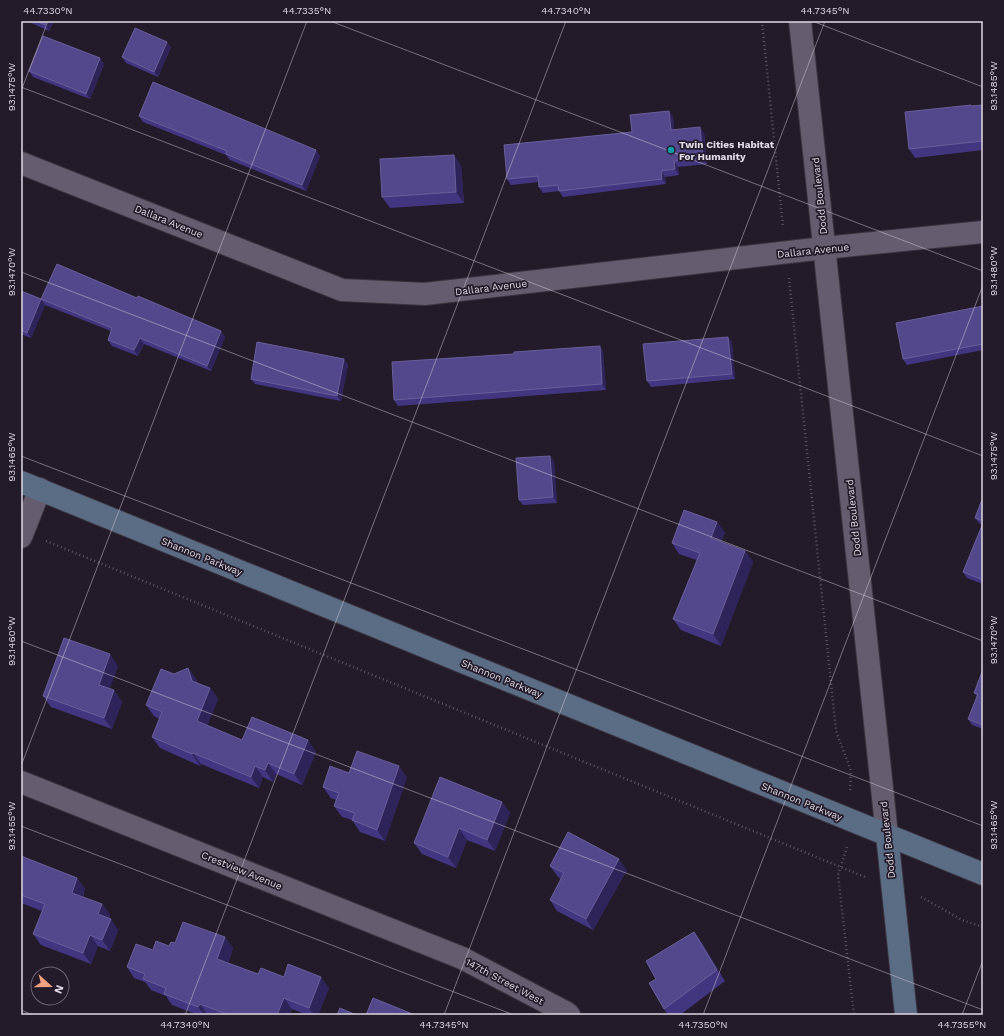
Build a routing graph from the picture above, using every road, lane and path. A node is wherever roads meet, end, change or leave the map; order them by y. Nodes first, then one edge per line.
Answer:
1 (762, 21) edge
2 (800, 21) edge
3 (21, 163) edge
4 (983, 232) edge
5 (824, 248) junction
6 (786, 253) junction
7 (30, 486) edge
8 (22, 534) edge
9 (21, 782) edge
10 (848, 820) junction
11 (887, 835) junction
12 (841, 868) junction
13 (983, 874) edge
14 (892, 886) junction
15 (983, 927) edge
16 (462, 958) joint
17 (569, 1015) edge
18 (854, 1015) edge
19 (906, 1015) edge

1 - 6 path
2 - 5 street, Dodd Boulevard
3 - 6 street, Dallara Avenue
4 - 5 street, Dallara Avenue
5 - 6 street, Dallara Avenue
5 - 11 street, Dodd Boulevard
6 - 10 path
7 - 8 street
7 - 10 street, Shannon Parkway
8 - 12 path
9 - 16 street, Crestview Avenue
10 - 11 street, Shannon Parkway
10 - 12 path
11 - 13 street, Shannon Parkway
11 - 14 street, Dodd Boulevard
12 - 14 path
12 - 18 path
14 - 15 path
14 - 19 street, Dodd Boulevard
16 - 17 street, 147th Street West

